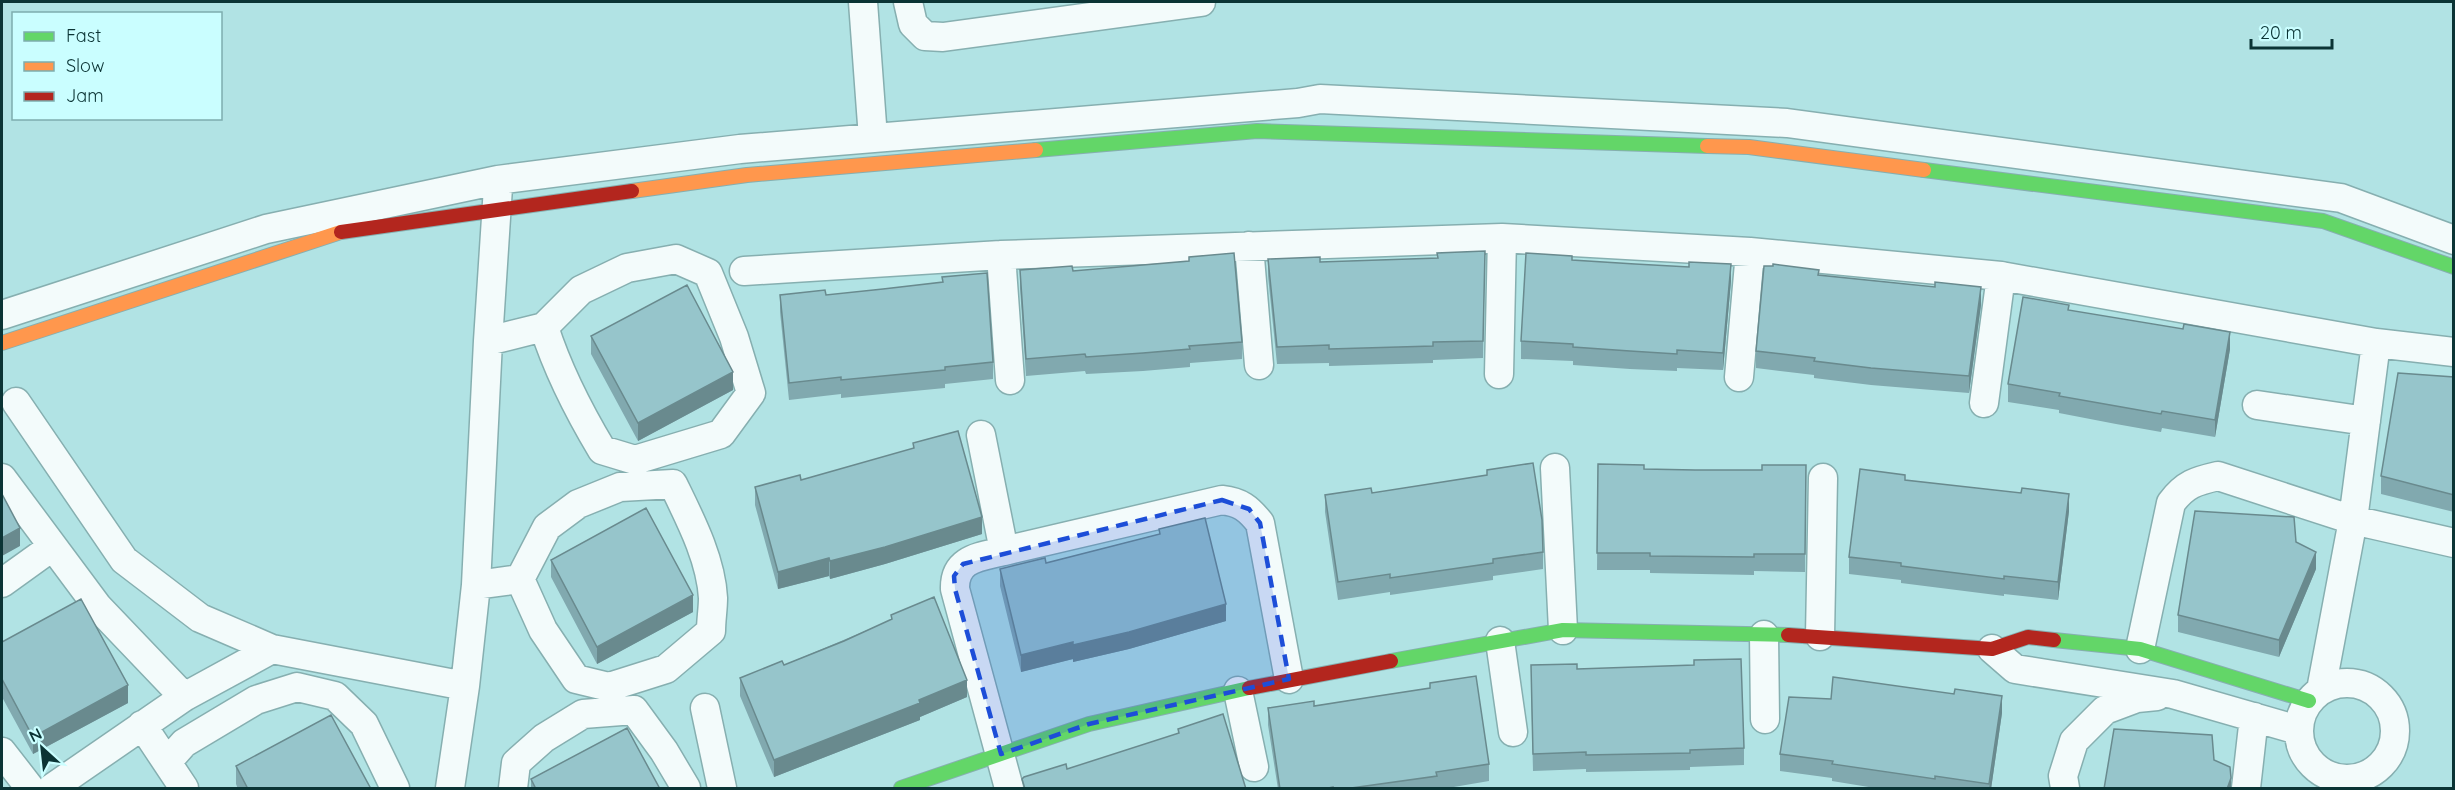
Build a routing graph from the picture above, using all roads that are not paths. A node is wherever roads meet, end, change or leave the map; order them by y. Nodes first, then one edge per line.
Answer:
1 (863, 2) edge
2 (908, 2) edge
3 (1201, 2) edge
4 (873, 138) junction
5 (498, 180) junction
6 (498, 209) junction
7 (1502, 238) junction
8 (2454, 240) edge
9 (1249, 246) junction
10 (1750, 252) junction
11 (1001, 255) junction
12 (2454, 267) edge
13 (744, 271) dead end
14 (2001, 276) junction
15 (2, 315) edge
16 (544, 327) junction
17 (488, 341) junction
18 (2, 343) edge
19 (2376, 343) junction
20 (2454, 352) edge
21 (1259, 365) dead end
22 (1499, 374) dead end
23 (1740, 377) dead end
24 (1010, 380) dead end
25 (16, 402) dead end
26 (1984, 404) dead end
27 (2257, 405) dead end
28 (2366, 420) junction
29 (981, 435) dead end
30 (1555, 468) dead end
31 (2, 478) edge
32 (1823, 478) dead end
33 (2353, 520) junction
34 (2454, 543) edge
35 (52, 547) junction
36 (1004, 551) junction
37 (520, 579) junction
38 (2, 583) edge
39 (476, 585) junction
40 (1563, 630) junction
41 (1764, 635) junction
42 (1820, 636) junction
43 (1500, 641) junction
44 (272, 649) junction
45 (1992, 649) junction
46 (2140, 649) junction
47 (1289, 679) junction
48 (465, 686) junction
49 (1238, 691) junction
50 (2173, 694) junction
51 (2315, 695) junction
52 (184, 697) junction
53 (705, 708) dead end
54 (2254, 717) junction
55 (1765, 719) dead end
56 (142, 725) junction
57 (2298, 730) junction
58 (1513, 732) dead end
59 (2, 752) edge
60 (1000, 754) junction
61 (167, 762) junction
62 (1254, 767) dead end
63 (2347, 784) edge
64 (30, 789) edge
65 (52, 789) edge
66 (184, 789) edge
67 (395, 789) edge
68 (450, 789) edge
69 (513, 789) edge
70 (687, 789) edge
71 (722, 789) edge
72 (901, 789) edge
73 (1009, 789) edge
74 (2065, 789) edge
75 (2246, 789) edge

1 - 4 street
2 - 3 street
4 - 5 street
4 - 8 street
5 - 6 street
5 - 15 street
6 - 12 street
6 - 17 street
6 - 18 street
7 - 9 street
7 - 10 street
7 - 22 street
9 - 11 street
9 - 21 street
10 - 14 street
10 - 23 street
11 - 13 street
11 - 24 street
14 - 19 street
14 - 26 street
16 - 16 street
16 - 17 street
17 - 39 street
19 - 20 street
19 - 28 street
25 - 44 street
27 - 28 street
28 - 33 street
29 - 36 street
30 - 40 street
31 - 35 street
32 - 42 street
33 - 34 street
33 - 46 street
33 - 51 street
35 - 38 street
35 - 52 street
36 - 47 street
36 - 60 street
37 - 37 street
37 - 39 street
39 - 48 street
40 - 41 street
40 - 43 street
41 - 42 street
41 - 55 street
42 - 45 street
43 - 47 street
43 - 58 street
44 - 48 street
44 - 52 street
45 - 46 street
45 - 50 street
46 - 51 street
47 - 49 street
48 - 68 street
49 - 60 street
49 - 62 street
50 - 54 street
50 - 74 street
51 - 57 street
51 - 63 street
52 - 56 street
53 - 71 street
54 - 57 street
54 - 75 street
56 - 61 street
56 - 65 street
57 - 63 street
59 - 64 street
60 - 72 street
60 - 73 street
61 - 66 street
61 - 67 street
69 - 70 street

